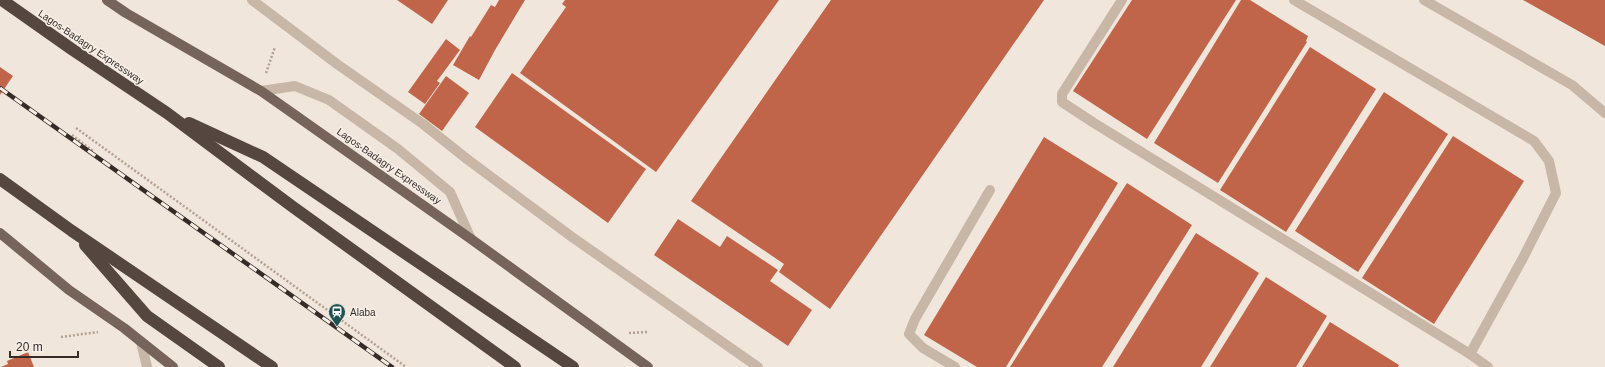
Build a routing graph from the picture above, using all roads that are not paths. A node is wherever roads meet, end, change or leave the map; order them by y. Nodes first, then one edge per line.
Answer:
1 (2, 0) edge
2 (107, 0) edge
3 (252, 0) edge
4 (1122, 0) edge
5 (1294, 0) edge
6 (1424, 0) edge
7 (260, 91) junction
8 (167, 113) junction
9 (1605, 113) edge
10 (0, 179) edge
11 (990, 190) dead end
12 (72, 230) junction
13 (0, 233) edge
14 (471, 239) junction
15 (141, 342) junction
16 (1470, 354) junction
17 (147, 367) edge
18 (173, 367) edge
19 (219, 367) edge
20 (272, 367) edge
21 (515, 367) edge
22 (574, 367) edge
23 (648, 367) edge
24 (758, 367) edge
25 (955, 367) edge
26 (1488, 367) edge

1 - 8 highway, Lagos-Badagry Expressway
2 - 7 main road, Lagos-Badagry Expressway
3 - 24 lane
4 - 16 lane
5 - 16 lane
6 - 9 lane
7 - 14 main road, Lagos-Badagry Expressway
7 - 14 lane
8 - 21 highway, Lagos-Badagry Expressway
8 - 22 highway
10 - 12 highway
11 - 25 lane
12 - 19 highway
12 - 20 highway
13 - 15 main road
14 - 23 main road, Lagos-Badagry Expressway
15 - 17 lane
15 - 18 main road
16 - 26 lane

